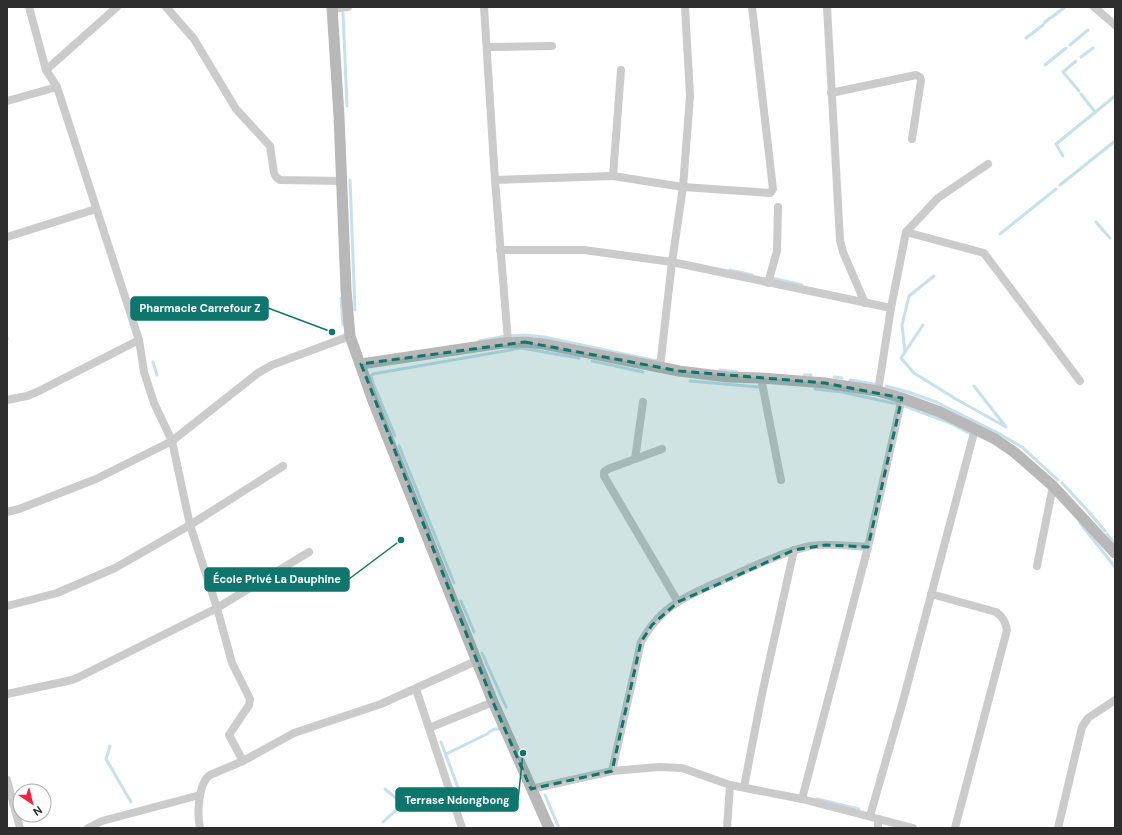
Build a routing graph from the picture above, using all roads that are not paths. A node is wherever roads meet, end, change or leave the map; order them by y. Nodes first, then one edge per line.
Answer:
1 (29, 7) edge
2 (117, 7) edge
3 (166, 7) edge
4 (348, 7) edge
5 (484, 7) edge
6 (686, 7) edge
7 (752, 7) edge
8 (827, 7) edge
9 (1094, 7) edge
10 (332, 8) edge
11 (1115, 25) edge
12 (552, 46) dead end
13 (487, 47) junction
14 (46, 70) junction
15 (621, 70) dead end
16 (57, 86) junction
17 (831, 93) junction
18 (7, 102) edge
19 (912, 139) dead end
20 (988, 164) dead end
21 (613, 176) junction
22 (495, 180) junction
23 (342, 181) junction
24 (683, 187) junction
25 (778, 207) dead end
26 (96, 209) junction
27 (906, 232) junction
28 (7, 236) edge
29 (500, 250) junction
30 (672, 262) junction
31 (768, 283) junction
32 (865, 303) junction
33 (891, 308) junction
34 (350, 336) junction
35 (139, 340) junction
36 (508, 342) junction
37 (361, 364) junction
38 (660, 366) junction
39 (761, 378) junction
40 (1080, 381) dead end
41 (878, 391) junction
42 (902, 398) junction
43 (7, 400) edge
44 (643, 402) dead end
45 (975, 429) junction
46 (172, 442) junction
47 (662, 449) dead end
48 (635, 459) junction
49 (283, 466) dead end
50 (781, 480) dead end
51 (1053, 486) junction
52 (7, 512) edge
53 (190, 525) junction
54 (868, 547) junction
55 (794, 550) junction
56 (310, 552) dead end
57 (1115, 553) edge
58 (1037, 566) dead end
59 (931, 594) junction
60 (678, 602) junction
61 (7, 606) edge
62 (217, 608) junction
63 (476, 661) junction
64 (416, 689) junction
65 (7, 694) edge
66 (1115, 700) edge
67 (493, 702) junction
68 (429, 728) junction
69 (243, 761) junction
70 (612, 770) junction
71 (8, 783) edge
72 (730, 785) junction
73 (744, 787) junction
74 (531, 788) junction
75 (200, 795) junction
76 (802, 799) junction
77 (870, 816) junction
78 (878, 819) junction
79 (20, 828) edge
80 (88, 828) edge
81 (200, 828) edge
82 (462, 828) edge
83 (549, 828) edge
84 (727, 828) edge
85 (878, 828) edge
86 (913, 828) edge
87 (955, 828) edge
88 (1058, 828) edge

1 - 14 street
2 - 14 street
3 - 23 street
4 - 10 street
5 - 13 street
6 - 24 street
7 - 24 street
8 - 17 street
9 - 11 street
10 - 23 main road
12 - 13 street
13 - 22 street
14 - 16 street
15 - 21 street
16 - 18 street
16 - 26 street
17 - 19 street
17 - 32 street
20 - 27 street
21 - 22 street
21 - 24 street
22 - 29 street
23 - 34 main road
24 - 30 street
25 - 31 street
26 - 28 street
26 - 35 street
27 - 33 street
27 - 40 street
29 - 30 street
29 - 36 street
30 - 31 street
30 - 38 street
31 - 32 street
32 - 33 street
33 - 41 street
34 - 37 main road
34 - 46 street
35 - 43 street
35 - 46 street
36 - 37 main road
36 - 38 main road
37 - 63 main road
38 - 39 main road
39 - 41 main road
39 - 50 street
41 - 42 main road
42 - 45 main road
42 - 54 street
44 - 48 street
45 - 51 main road
45 - 59 street
46 - 52 street
46 - 53 street
47 - 48 street
48 - 60 street
49 - 53 street
51 - 57 main road
51 - 58 street
53 - 61 street
53 - 62 street
54 - 55 street
54 - 76 street
55 - 60 street
55 - 73 street
56 - 62 street
59 - 77 street
59 - 87 street
60 - 70 street
62 - 65 street
62 - 69 street
63 - 64 street
63 - 67 main road
64 - 68 street
64 - 69 street
66 - 88 street
67 - 68 street
67 - 74 main road
68 - 82 street
69 - 75 street
70 - 72 street
70 - 74 street
71 - 79 street
72 - 73 street
72 - 84 street
73 - 76 street
74 - 83 main road
75 - 80 street
75 - 81 street
76 - 77 street
77 - 78 street
78 - 85 street
78 - 86 street

